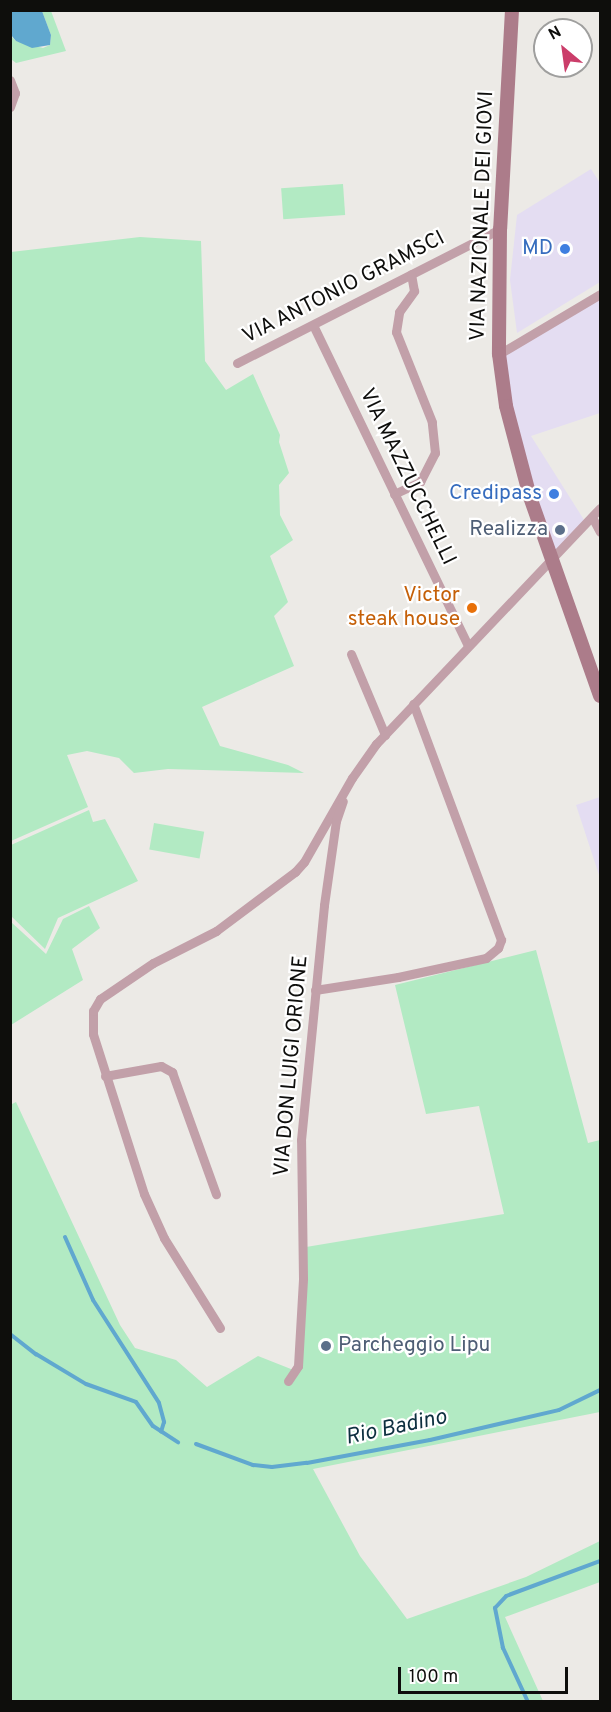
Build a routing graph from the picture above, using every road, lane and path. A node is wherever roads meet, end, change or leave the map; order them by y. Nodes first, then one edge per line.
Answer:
1 (512, 10) edge
2 (10, 80) edge
3 (10, 107) edge
4 (500, 229) junction
5 (411, 274) junction
6 (600, 294) edge
7 (313, 325) junction
8 (499, 354) junction
9 (237, 363) dead end
10 (394, 494) junction
11 (600, 508) edge
12 (592, 517) junction
13 (600, 532) edge
14 (551, 560) junction
15 (468, 646) junction
16 (351, 654) dead end
17 (600, 696) edge
18 (413, 704) junction
19 (385, 735) junction
20 (345, 790) junction
21 (315, 990) junction
22 (105, 1076) junction
23 (216, 1194) dead end
24 (220, 1328) dead end
25 (288, 1381) dead end

1 - 4 main road, VIA NAZIONALE DEI GIOVI
2 - 3 street
4 - 5 street, VIA ANTONIO GRAMSCI
4 - 8 main road, VIA NAZIONALE DEI GIOVI
5 - 7 street, VIA ANTONIO GRAMSCI
5 - 10 street
6 - 8 street
7 - 9 street, VIA ANTONIO GRAMSCI
7 - 10 street, VIA MAZZUCCHELLI
8 - 14 main road, VIA NAZIONALE DEI GIOVI
10 - 15 street, VIA MAZZUCCHELLI
11 - 12 street
12 - 13 street
12 - 14 street
14 - 15 street
14 - 17 main road, VIA NAZIONALE DEI GIOVI
15 - 18 street
16 - 19 street
18 - 19 street
18 - 21 street
19 - 20 street
20 - 21 street, VIA DON LUIGI ORIONE
20 - 22 street
21 - 25 street, VIA DON LUIGI ORIONE
22 - 23 street
22 - 24 street

